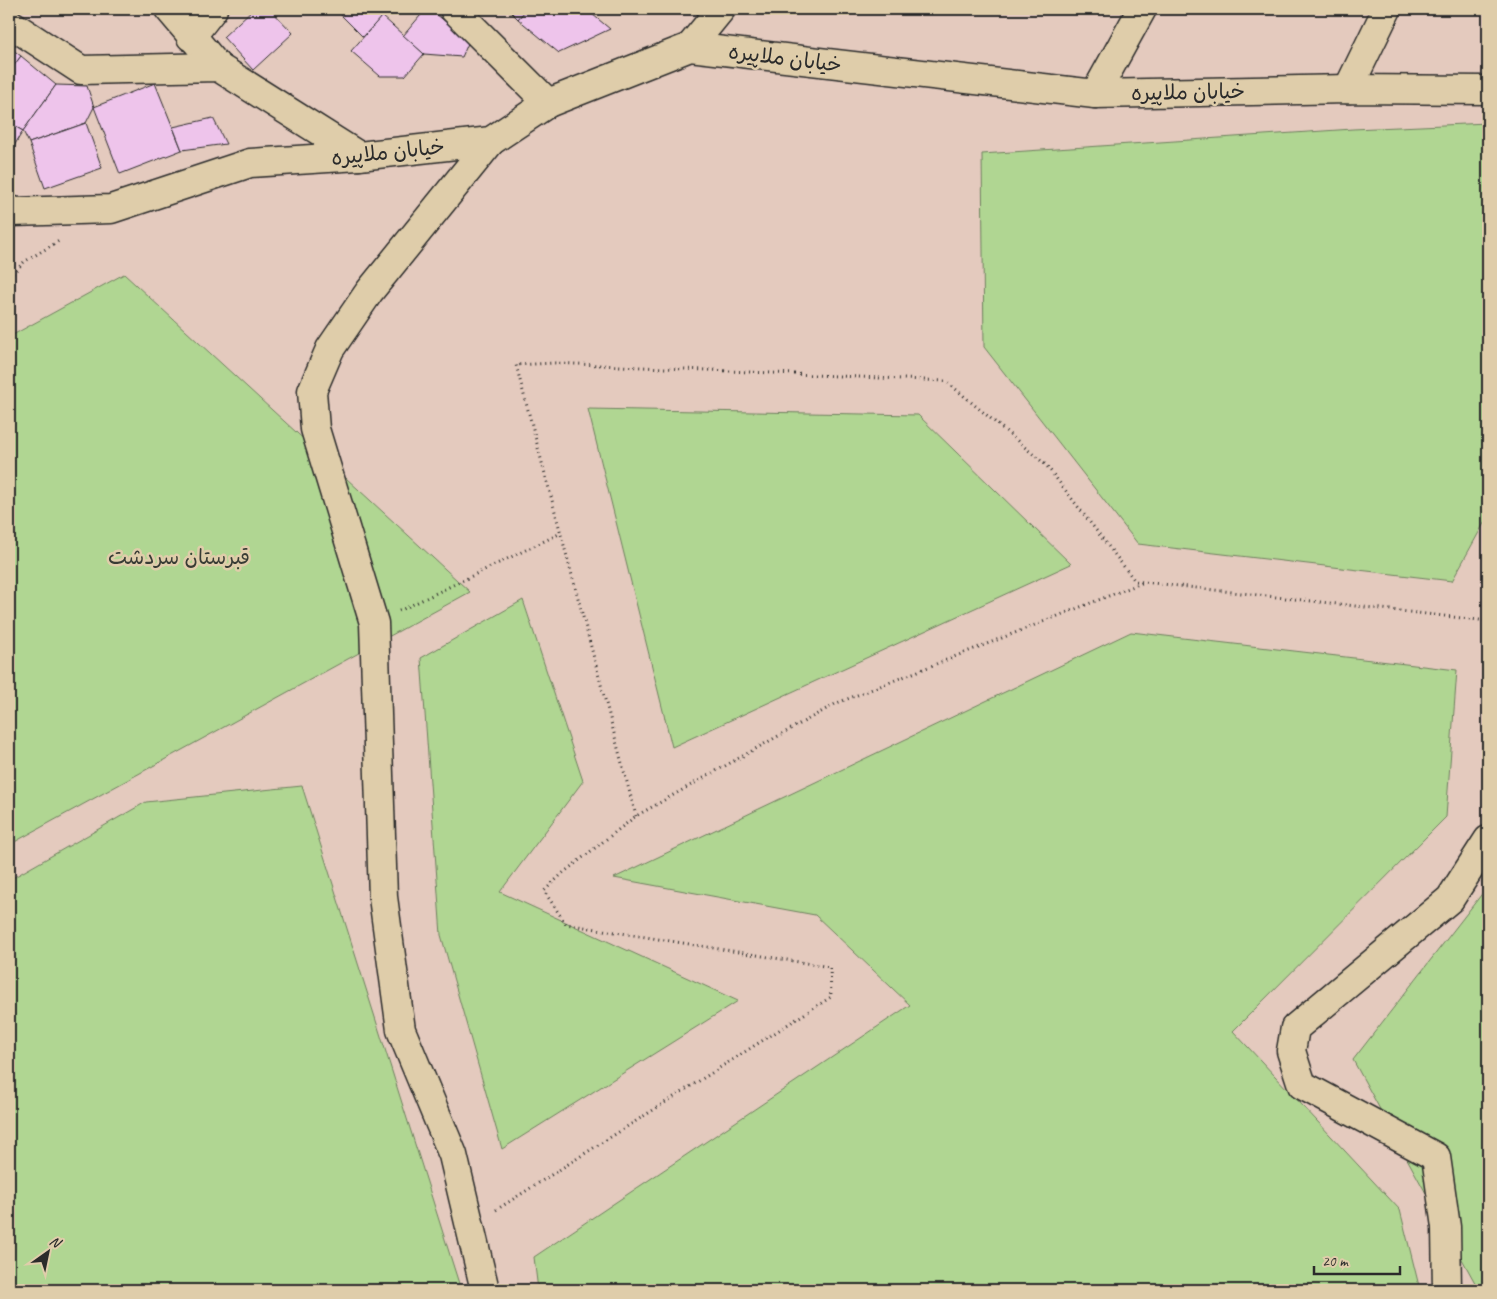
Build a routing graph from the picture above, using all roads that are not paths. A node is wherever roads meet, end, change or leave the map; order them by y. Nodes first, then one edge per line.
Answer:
1 (169, 9) edge
2 (213, 9) edge
3 (454, 9) edge
4 (721, 9) edge
5 (1142, 9) edge
6 (1387, 9) edge
7 (9, 23) edge
8 (191, 37) junction
9 (690, 47) junction
10 (218, 68) junction
11 (1348, 89) junction
12 (1488, 90) edge
13 (1096, 94) junction
14 (548, 103) junction
15 (491, 141) junction
16 (359, 156) junction
17 (9, 209) edge
18 (1488, 840) edge
19 (485, 1290) edge
20 (1447, 1290) edge

1 - 8 street
2 - 8 street
3 - 14 street
4 - 9 street
5 - 13 street
6 - 11 street
7 - 10 street
8 - 10 street
9 - 13 street, خیابان ملاپیره
9 - 14 street, خیابان ملاپیره
10 - 16 street
11 - 12 street, خیابان ملاپیره
11 - 13 street, خیابان ملاپیره
14 - 15 street, خیابان ملاپیره
15 - 16 street, خیابان ملاپیره
15 - 19 street
16 - 17 street, خیابان ملاپیره
18 - 20 street

